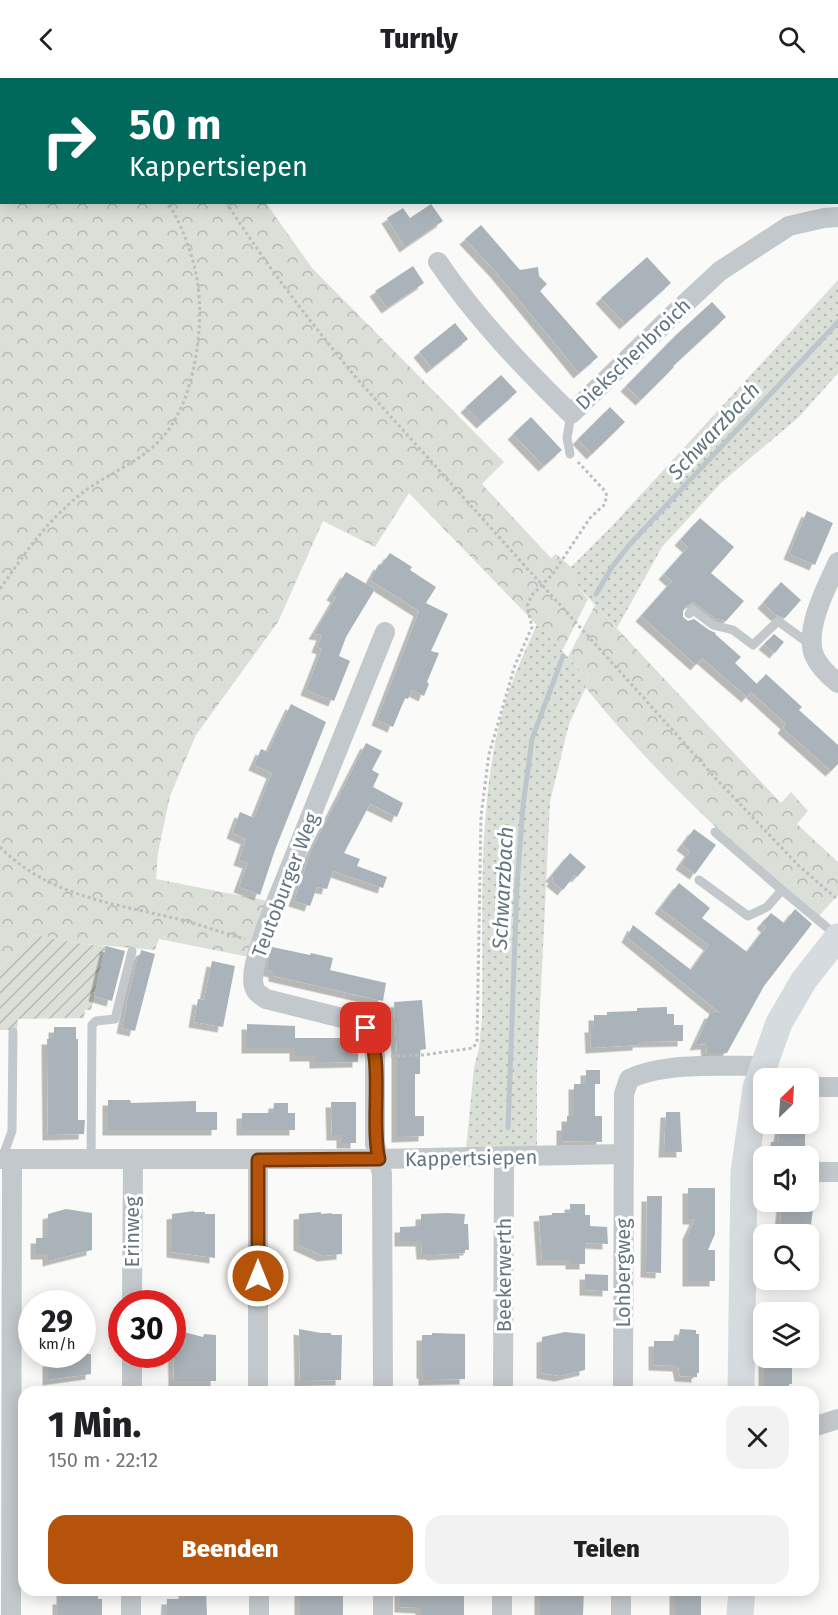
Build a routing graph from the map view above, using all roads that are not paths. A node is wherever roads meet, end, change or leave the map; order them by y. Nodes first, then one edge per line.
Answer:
1 (838, 217) edge
2 (438, 262) dead end
3 (571, 414) junction
4 (570, 454) road end
5 (838, 564) edge
6 (689, 614) dead end
7 (385, 632) dead end
8 (813, 646) junction
9 (838, 683) edge
10 (715, 832) dead end
11 (699, 880) dead end
12 (782, 890) junction
13 (838, 937) edge
14 (132, 951) dead end
15 (13, 1032) dead end
16 (765, 1068) edge
17 (753, 1079) edge
18 (819, 1087) edge
19 (838, 1087) edge
20 (624, 1154) junction
21 (504, 1157) junction
22 (5, 1159) edge
23 (91, 1159) junction
24 (379, 1159) junction
25 (133, 1160) junction
26 (258, 1160) junction
27 (819, 1172) edge
28 (838, 1172) edge
29 (753, 1189) edge
30 (132, 1290) edge
31 (132, 1368) edge
32 (132, 1386) edge
33 (258, 1386) edge
34 (382, 1386) edge
35 (503, 1386) edge
36 (622, 1386) edge
37 (741, 1386) edge
38 (838, 1419) edge
39 (819, 1425) edge
40 (131, 1596) edge
41 (259, 1596) edge
42 (383, 1596) edge
43 (502, 1596) edge
44 (621, 1596) edge
45 (742, 1596) edge
46 (11, 1615) edge
47 (131, 1615) edge
48 (259, 1615) edge
49 (383, 1615) edge
50 (502, 1615) edge
51 (621, 1615) edge
52 (740, 1615) edge

1 - 3 street, Diekschenbroich
2 - 3 street, Diekschenbroich
3 - 4 lane
5 - 8 street
6 - 8 lane
7 - 24 street, Teutoburger Weg
8 - 9 street
10 - 12 lane
11 - 12 lane
12 - 13 lane
13 - 16 main road
14 - 23 lane
15 - 22 lane
17 - 20 street
18 - 19 street
20 - 21 street, Kappertsiepen
20 - 36 street, Lohbergweg
21 - 24 street, Kappertsiepen
21 - 35 street, Beekerwerth
22 - 23 street, Kappertsiepen
22 - 46 street
23 - 25 street, Kappertsiepen
24 - 26 street, Kappertsiepen
24 - 34 street, Teutoburger Weg
25 - 26 street, Kappertsiepen
25 - 30 street, Erinweg
26 - 33 street
27 - 28 street
29 - 37 main road
31 - 32 street
38 - 39 street
40 - 47 street
41 - 48 street
42 - 49 street
43 - 50 street
44 - 51 street
45 - 52 main road

